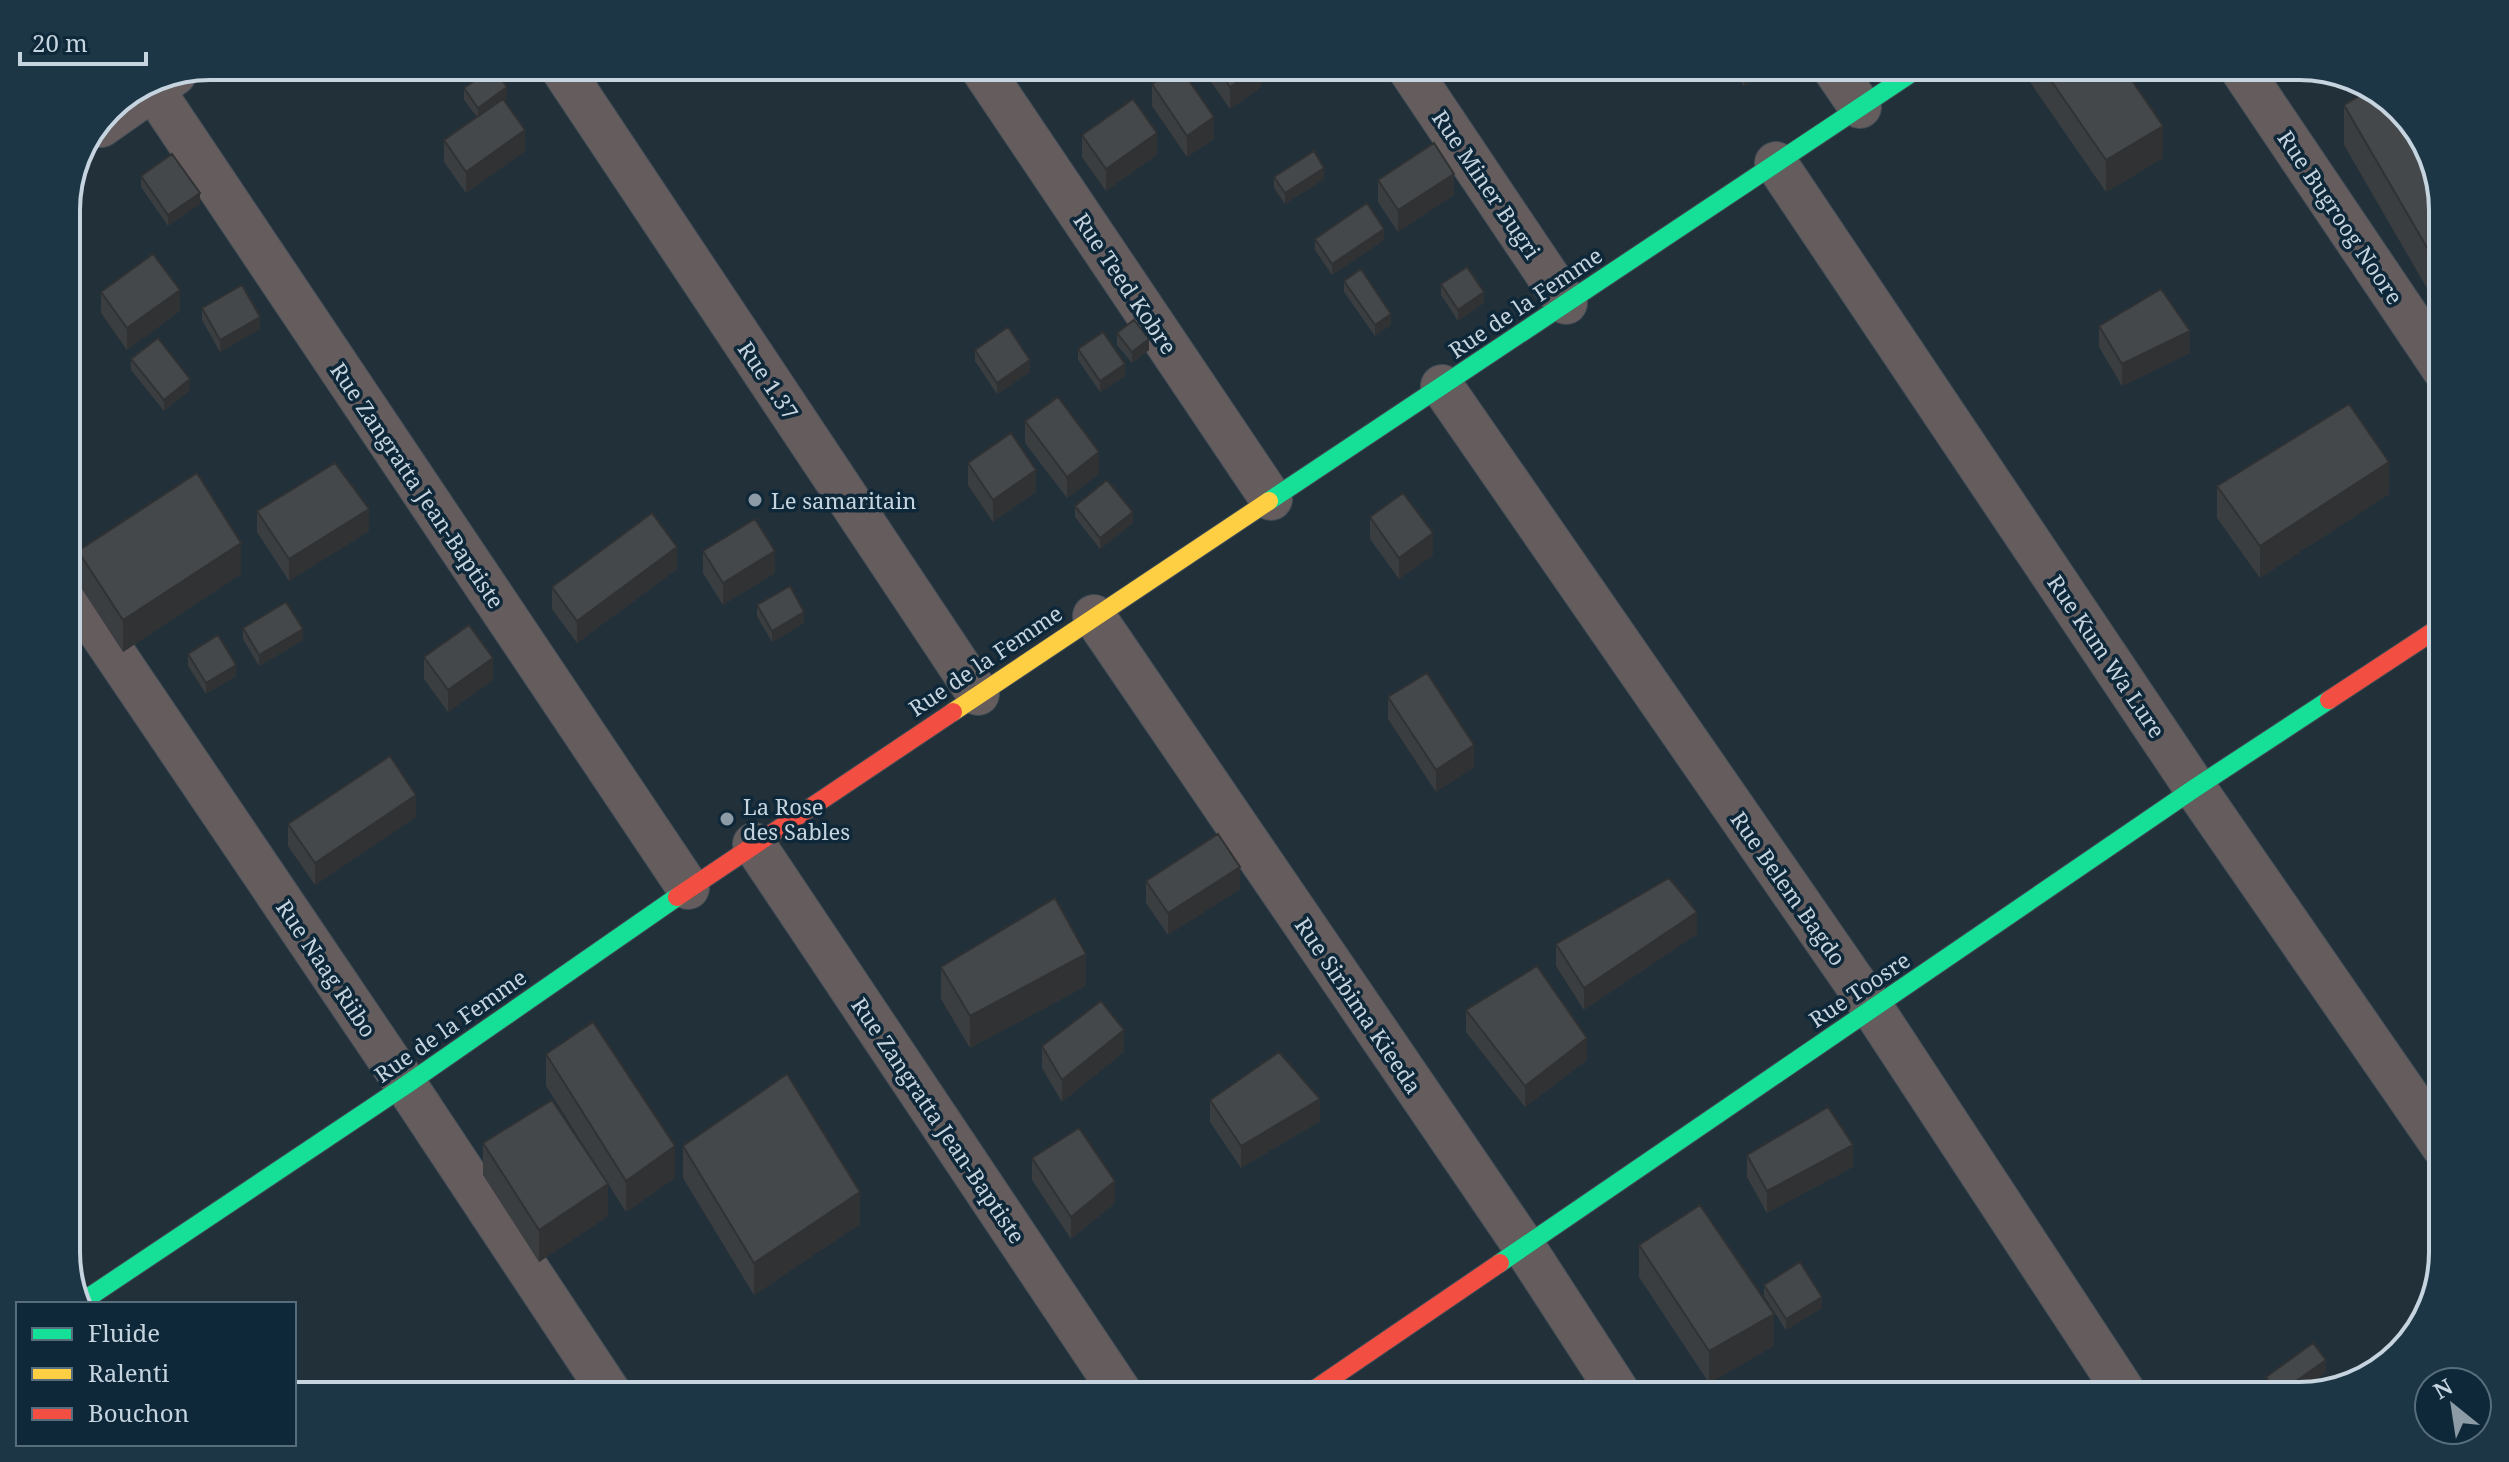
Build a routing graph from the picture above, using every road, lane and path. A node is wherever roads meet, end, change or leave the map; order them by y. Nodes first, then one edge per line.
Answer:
1 (569, 80) edge
2 (989, 80) edge
3 (1416, 80) edge
4 (1842, 80) edge
5 (1901, 80) edge
6 (2248, 80) edge
7 (165, 89) edge
8 (1860, 107) junction
9 (1776, 163) junction
10 (1566, 303) junction
11 (2429, 348) edge
12 (1442, 386) junction
13 (1271, 499) junction
14 (80, 603) edge
15 (1094, 616) junction
16 (2429, 634) edge
17 (978, 694) junction
18 (2195, 788) junction
19 (754, 844) junction
20 (688, 888) junction
21 (1873, 1009) junction
22 (406, 1085) junction
23 (2429, 1127) edge
24 (1523, 1245) junction
25 (88, 1297) edge
26 (603, 1382) edge
27 (1114, 1382) edge
28 (1325, 1382) edge
29 (1612, 1382) edge
30 (2118, 1382) edge

1 - 17 street, Rue 1.37
2 - 13 street, Rue Teed Kobre
3 - 10 street, Rue Miner Bugri
4 - 8 street
5 - 8 street, Rue de la Femme
6 - 11 street, Rue Bugroog Noore
7 - 20 street, Rue Zangratta Jean-Baptiste
8 - 9 street, Rue de la Femme
9 - 10 street, Rue de la Femme
9 - 18 street, Rue Kum Wa Lure
10 - 12 street, Rue de la Femme
12 - 13 street, Rue de la Femme
12 - 21 street, Rue Belem Bagdo
13 - 15 street, Rue de la Femme
14 - 22 street, Rue Naag Riibo
15 - 17 street, Rue de la Femme
15 - 24 street, Rue Sirbima Kieeda
16 - 18 street, Rue Toosre
17 - 19 street, Rue de la Femme
18 - 21 street, Rue Toosre
18 - 23 street, Rue Kum Wa Lure
19 - 20 street, Rue de la Femme
19 - 27 street, Rue Zangratta Jean-Baptiste
20 - 22 street, Rue de la Femme
21 - 24 street, Rue Toosre
21 - 30 street, Rue Belem Bagdo
22 - 25 street, Rue de la Femme
22 - 26 street, Rue Naag Riibo
24 - 28 street, Rue Toosre
24 - 29 street, Rue Sirbima Kieeda

